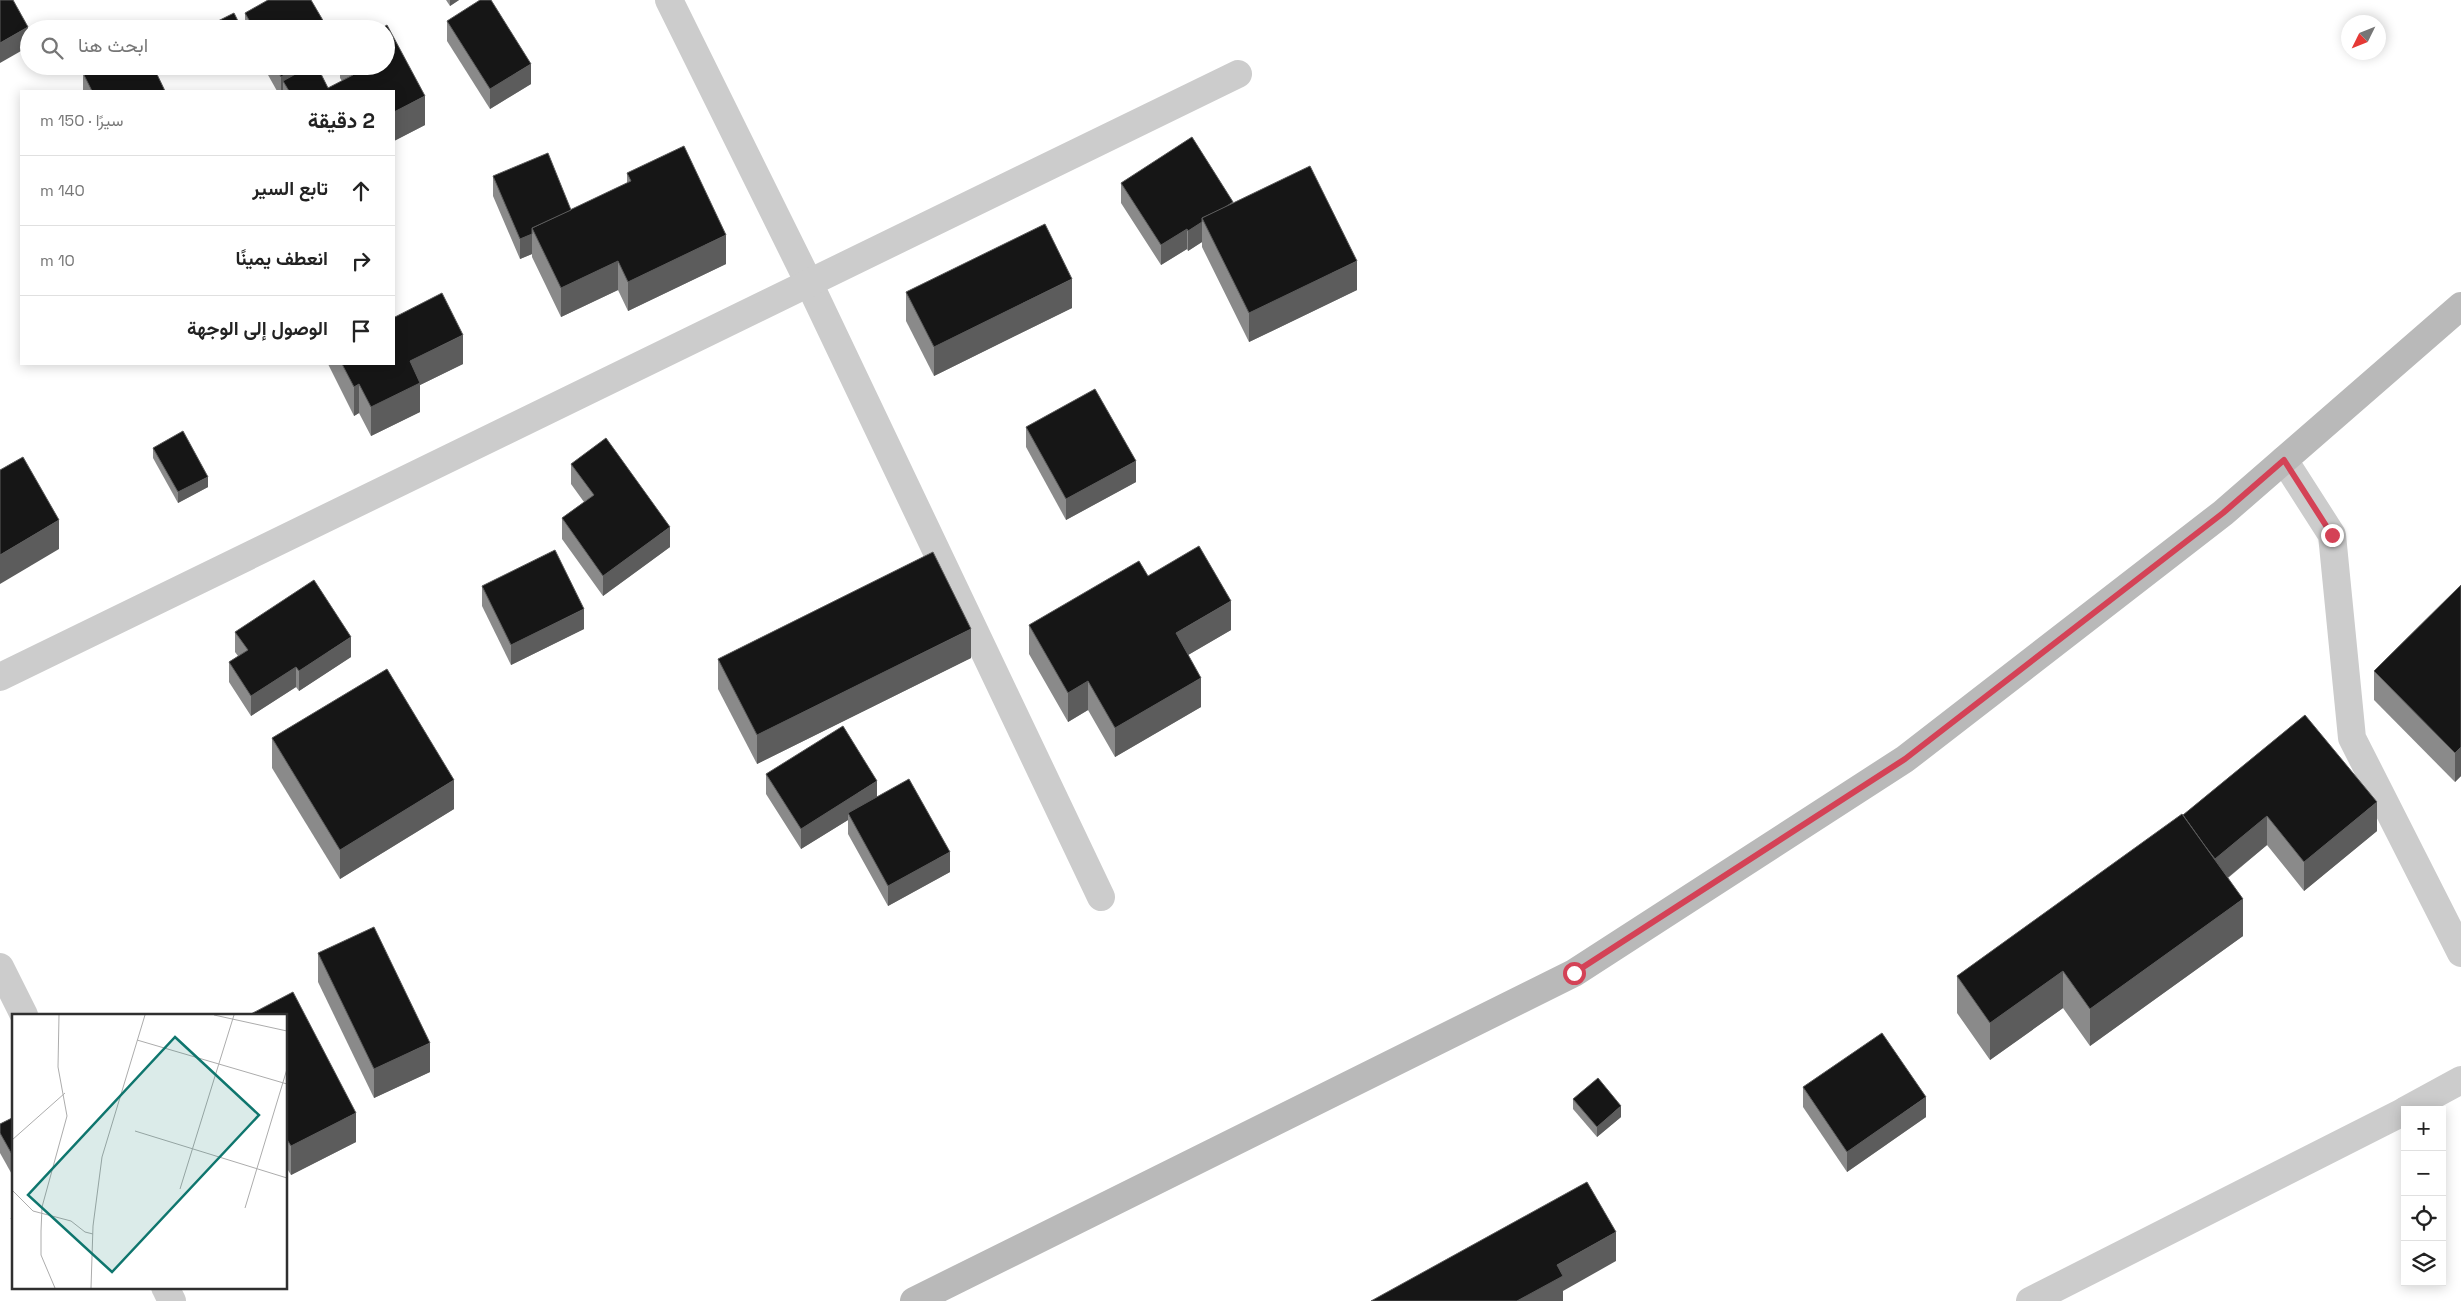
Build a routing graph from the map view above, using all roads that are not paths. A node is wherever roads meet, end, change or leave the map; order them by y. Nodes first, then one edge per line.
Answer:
1 (668, 0) edge
2 (1238, 74) dead end
3 (809, 283) junction
4 (2461, 306) edge
5 (2284, 460) junction
6 (0, 677) edge
7 (1101, 897) dead end
8 (2461, 953) edge
9 (0, 967) edge
10 (24, 1014) edge
11 (2461, 1080) edge
12 (2413, 1106) edge
13 (2401, 1113) edge
14 (166, 1288) edge
15 (172, 1301) edge
16 (914, 1301) edge
17 (2030, 1301) edge

1 - 3 street
2 - 3 street
3 - 6 street
3 - 7 street
4 - 5 main road
5 - 8 street
5 - 16 main road
9 - 10 street
11 - 12 street
13 - 17 street
14 - 15 street

